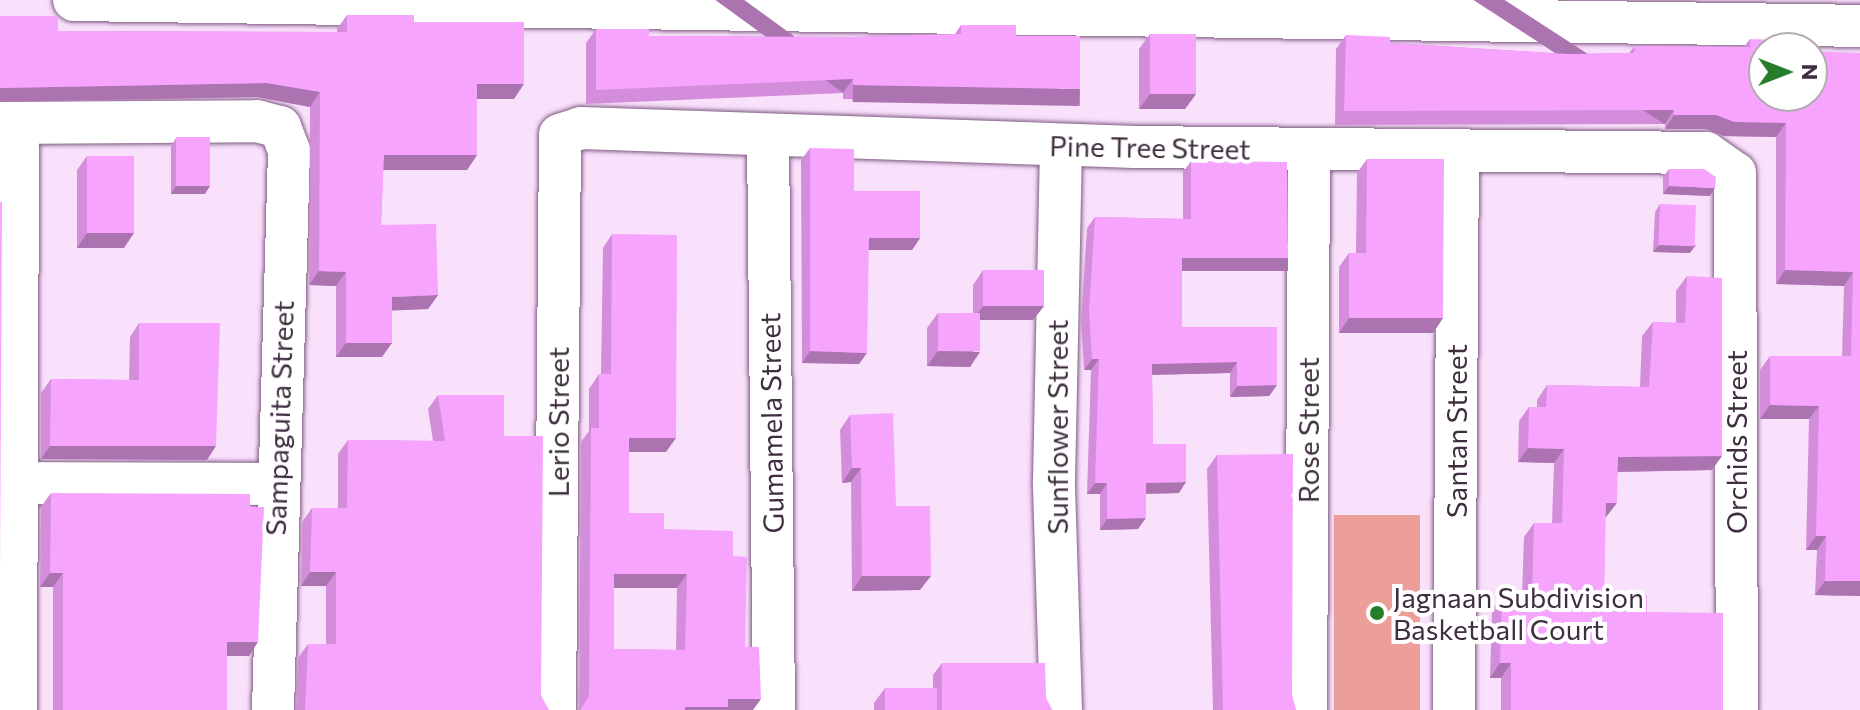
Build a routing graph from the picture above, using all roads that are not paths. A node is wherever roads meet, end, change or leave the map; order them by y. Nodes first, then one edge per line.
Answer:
1 (74, 0) edge
2 (1212, 8) edge
3 (1860, 26) edge
4 (9, 123) edge
5 (560, 135) joint
6 (768, 136) junction
7 (1061, 145) junction
8 (1309, 150) junction
9 (1458, 152) junction
10 (1735, 173) joint
11 (9, 299) edge
12 (12, 472) edge
13 (275, 484) junction
14 (11, 692) edge
15 (273, 710) edge
16 (555, 710) edge
17 (774, 710) edge
18 (1061, 710) edge
19 (1306, 710) edge
20 (1454, 710) edge
21 (1737, 710) edge

1 - 2 street
2 - 3 street
4 - 11 street
4 - 13 street, Sampaguita Street
5 - 6 street, Pine Tree Street
5 - 16 street, Lerio Street
6 - 7 street, Pine Tree Street
6 - 17 street, Gumamela Street
7 - 8 street, Pine Tree Street
7 - 18 street, Sunflower Street
8 - 9 street, Pine Tree Street
8 - 19 street, Rose Street
9 - 10 street, Pine Tree Street
9 - 20 street, Santan Street
10 - 21 street, Orchids Street
11 - 12 street
12 - 13 street
12 - 14 street
13 - 15 street, Sampaguita Street

